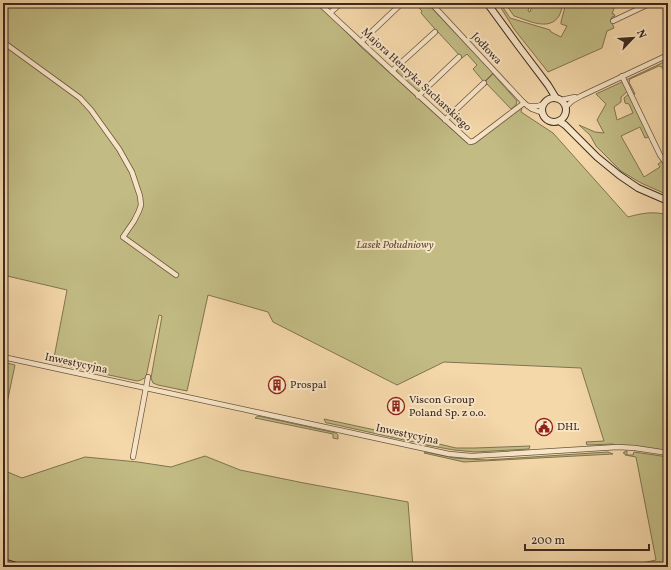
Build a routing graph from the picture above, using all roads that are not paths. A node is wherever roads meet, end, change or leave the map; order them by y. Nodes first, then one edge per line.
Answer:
1 (319, 3) edge
2 (341, 3) edge
3 (402, 3) edge
4 (431, 3) edge
5 (487, 3) edge
6 (650, 3) edge
7 (330, 13) junction
8 (613, 21) dead end
9 (434, 32) dead end
10 (3, 42) edge
11 (361, 42) junction
12 (666, 56) edge
13 (459, 57) dead end
14 (668, 66) edge
15 (392, 71) junction
16 (540, 76) junction
17 (622, 76) junction
18 (484, 83) dead end
19 (418, 96) junction
20 (581, 96) junction
21 (558, 99) junction
22 (546, 102) junction
23 (526, 104) junction
24 (566, 107) junction
25 (543, 113) junction
26 (562, 119) junction
27 (445, 120) junction
28 (668, 166) edge
29 (668, 201) edge
30 (176, 275) dead end
31 (3, 357) edge
32 (148, 377) dead end
33 (145, 388) junction
34 (668, 453) edge
35 (133, 457) dead end
36 (3, 563) edge
37 (16, 567) edge

1 - 7 street, Majora Henryka Sucharskiego
2 - 7 street
3 - 11 street
4 - 23 street, Jodłowa
5 - 16 main road
6 - 8 street
7 - 11 street, Majora Henryka Sucharskiego
9 - 15 street
10 - 30 street
11 - 15 street, Majora Henryka Sucharskiego
12 - 14 street
12 - 17 street
13 - 19 street
15 - 19 street, Majora Henryka Sucharskiego
16 - 21 main road
16 - 22 main road
17 - 20 street
17 - 28 street
18 - 27 street
19 - 27 street, Majora Henryka Sucharskiego
20 - 21 street
20 - 24 street
21 - 22 main road
21 - 24 main road
22 - 23 street
22 - 25 main road
23 - 25 street
23 - 27 street, Majora Henryka Sucharskiego
24 - 26 main road
25 - 26 main road
26 - 29 main road
31 - 33 street, Inwestycyjna
32 - 33 street
33 - 34 street, Inwestycyjna
33 - 35 street
36 - 37 highway

